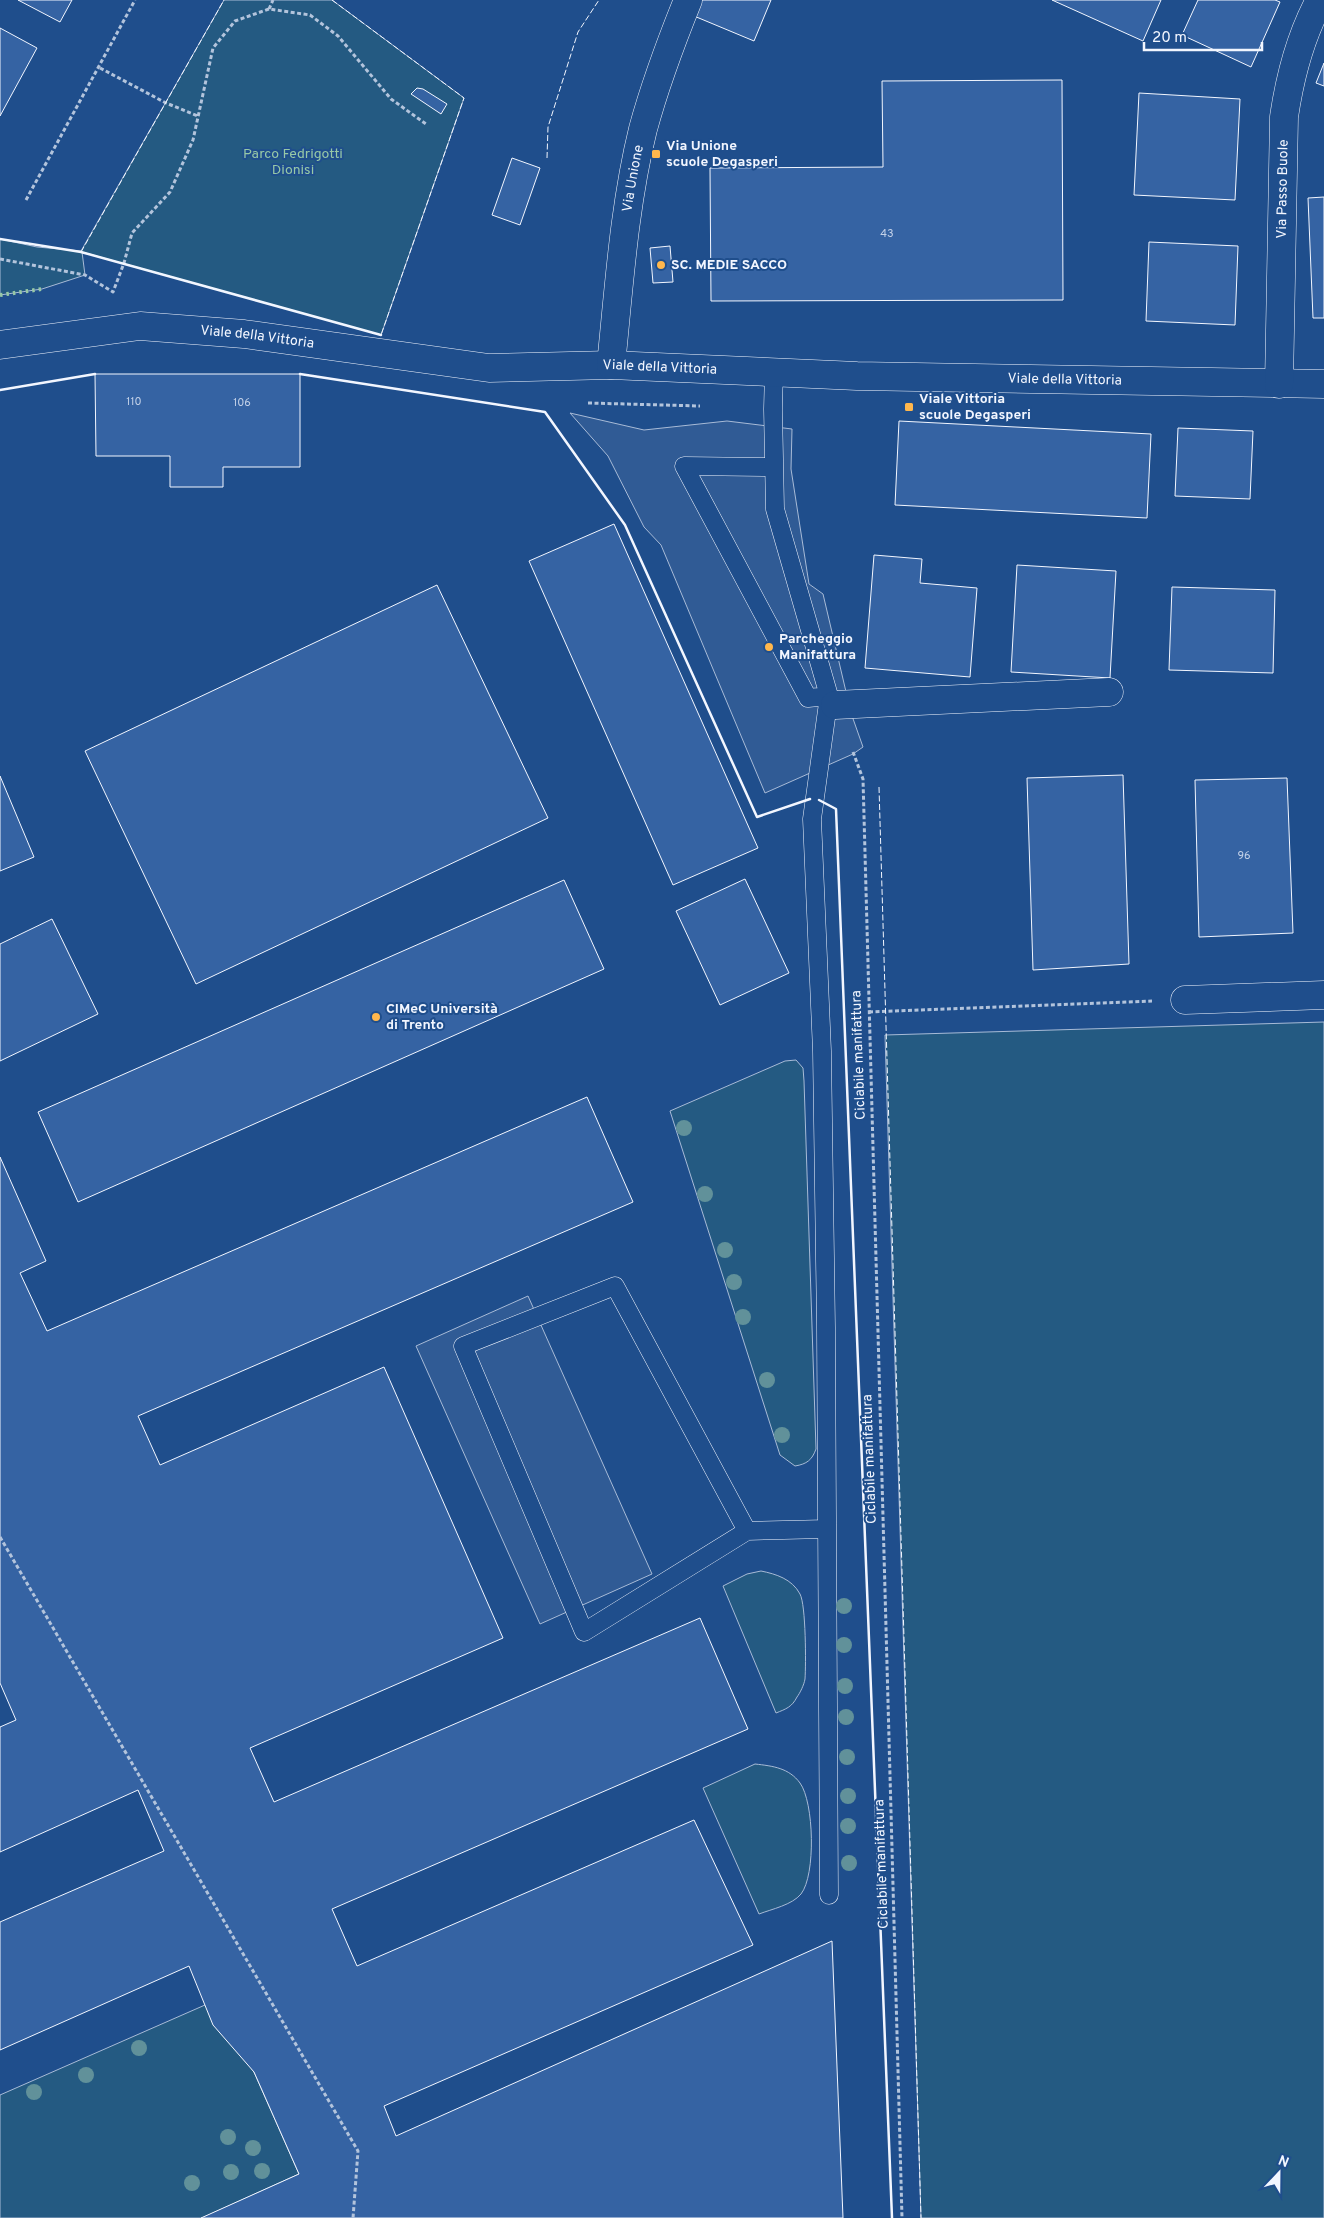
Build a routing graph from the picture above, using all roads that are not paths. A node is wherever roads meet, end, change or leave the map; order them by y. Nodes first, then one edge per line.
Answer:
1 (688, 0) edge
2 (1320, 0) edge
3 (0, 345) edge
4 (611, 365) junction
5 (774, 371) junction
6 (1279, 384) junction
7 (1324, 384) edge
8 (773, 467) junction
9 (1109, 692) dead end
10 (832, 700) junction
11 (1324, 995) edge
12 (1186, 1000) road end
13 (826, 1529) junction
14 (747, 1531) junction
15 (829, 1895) dead end

1 - 4 street, Via Unione
2 - 6 street, Via Passo Buole
3 - 4 street, Viale della Vittoria
4 - 5 street, Viale della Vittoria
5 - 6 street, Viale della Vittoria
5 - 8 lane
6 - 7 street, Viale della Vittoria
8 - 10 lane
8 - 10 lane
9 - 10 street
10 - 13 lane
11 - 12 street
13 - 14 lane
13 - 15 lane
14 - 14 lane

